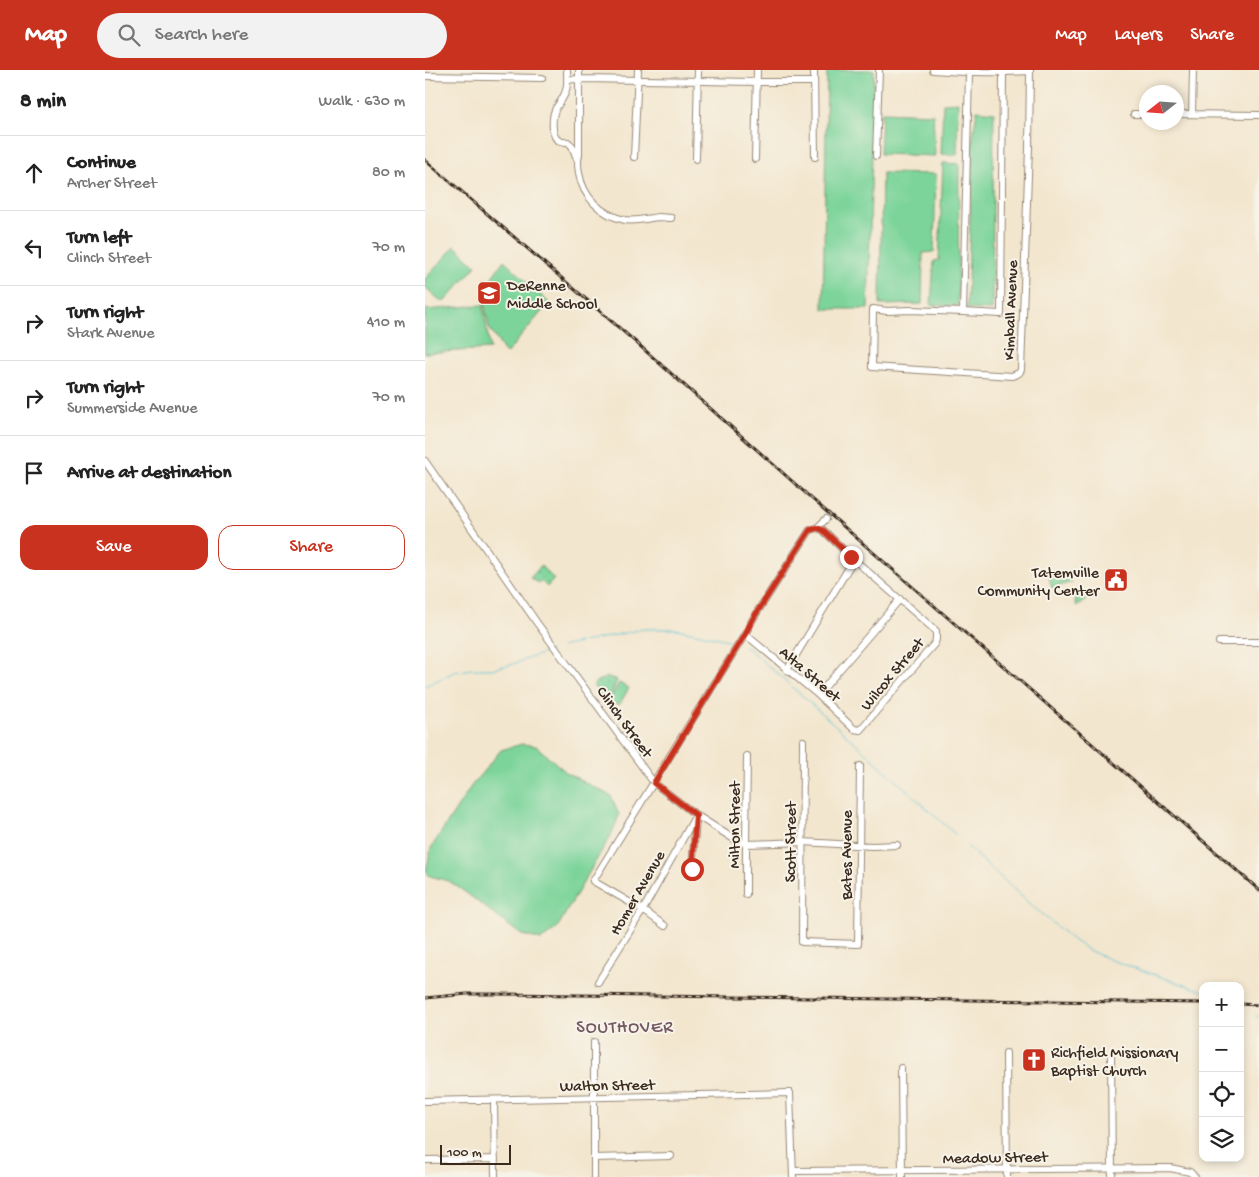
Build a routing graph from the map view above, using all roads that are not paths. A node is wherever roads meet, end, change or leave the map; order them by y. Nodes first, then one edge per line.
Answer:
1 (567, 70) edge
2 (579, 70) edge
3 (638, 70) edge
4 (698, 70) edge
5 (757, 70) edge
6 (814, 70) edge
7 (879, 70) edge
8 (933, 70) edge
9 (1030, 70) edge
10 (1193, 70) edge
11 (969, 73) junction
12 (1003, 73) junction
13 (425, 76) edge
14 (542, 78) dead end
15 (567, 79) junction
16 (579, 79) junction
17 (639, 79) junction
18 (698, 81) junction
19 (813, 82) junction
20 (756, 83) junction
21 (1134, 114) dead end
22 (1139, 114) edge
23 (1184, 114) edge
24 (1192, 114) junction
25 (1259, 115) edge
26 (579, 131) junction
27 (568, 142) junction
28 (876, 156) dead end
29 (634, 157) dead end
30 (815, 157) dead end
31 (696, 159) dead end
32 (755, 159) dead end
33 (578, 160) junction
34 (671, 218) dead end
35 (963, 312) junction
36 (425, 461) edge
37 (827, 519) dead end
38 (817, 528) junction
39 (854, 559) junction
40 (900, 599) junction
41 (745, 634) junction
42 (1219, 642) dead end
43 (1259, 642) edge
44 (787, 670) junction
45 (818, 695) junction
46 (860, 730) joint
47 (803, 741) dead end
48 (747, 756) dead end
49 (860, 766) dead end
50 (654, 783) junction
51 (696, 815) junction
52 (803, 842) junction
53 (746, 844) junction
54 (859, 845) junction
55 (897, 845) dead end
56 (692, 869) dead end
57 (747, 894) dead end
58 (643, 910) junction
59 (665, 926) dead end
60 (858, 944) joint
61 (598, 982) dead end
62 (594, 1042) dead end
63 (1006, 1053) dead end
64 (1111, 1056) dead end
65 (901, 1068) dead end
66 (594, 1098) junction
67 (494, 1100) junction
68 (425, 1101) edge
69 (671, 1156) dead end
70 (594, 1158) junction
71 (495, 1159) junction
72 (425, 1160) edge
73 (1007, 1169) junction
74 (1112, 1169) junction
75 (793, 1174) edge
76 (902, 1174) edge
77 (495, 1177) edge
78 (594, 1177) edge
79 (1007, 1177) edge
80 (1112, 1177) edge
81 (1195, 1177) edge

1 - 15 street
2 - 16 street
3 - 17 street
4 - 18 street
5 - 20 street
6 - 19 street
7 - 28 street
8 - 11 street
9 - 12 street
9 - 35 street, Kimball Avenue
10 - 24 street
11 - 12 street
11 - 35 street
12 - 35 street
13 - 14 street
15 - 16 street
15 - 27 street
16 - 17 street
16 - 26 street
17 - 18 street
17 - 29 street
18 - 20 street
18 - 31 street
19 - 20 street
19 - 30 street
20 - 32 street
21 - 22 street
23 - 24 street
24 - 25 street
26 - 27 street
26 - 33 street
27 - 33 street
33 - 34 street
36 - 50 street, Clinch Street
37 - 38 street
38 - 39 street
38 - 41 street
39 - 40 street
39 - 44 street
40 - 45 street
40 - 46 street, Wilcox Street
41 - 44 street, Alta Street
41 - 50 street
42 - 43 street
44 - 45 street, Alta Street
45 - 46 street, Alta Street
47 - 52 street, Scott Street
48 - 53 street, Milton Street
49 - 54 street, Bates Avenue
50 - 51 street, Clinch Street
50 - 58 street
51 - 53 street, Clinch Street
51 - 56 street
51 - 58 street, Homer Avenue
52 - 53 street, Clinch Street
52 - 54 street, Clinch Street
52 - 60 street, Scott Street
53 - 57 street, Milton Street
54 - 55 street, Clinch Street
54 - 60 street, Bates Avenue
58 - 59 street
58 - 61 street, Homer Avenue
62 - 66 street
63 - 73 street
64 - 74 street
65 - 76 street
66 - 67 street, Walton Street
66 - 70 street
66 - 75 street, Walton Street
67 - 68 street, Walton Street
67 - 71 street
69 - 70 street
70 - 78 street
71 - 72 street
71 - 77 street
73 - 74 street, Meadow Street
73 - 76 street, Meadow Street
73 - 79 street
74 - 80 street
74 - 81 street, Meadow Street
75 - 76 street, Meadow Street

